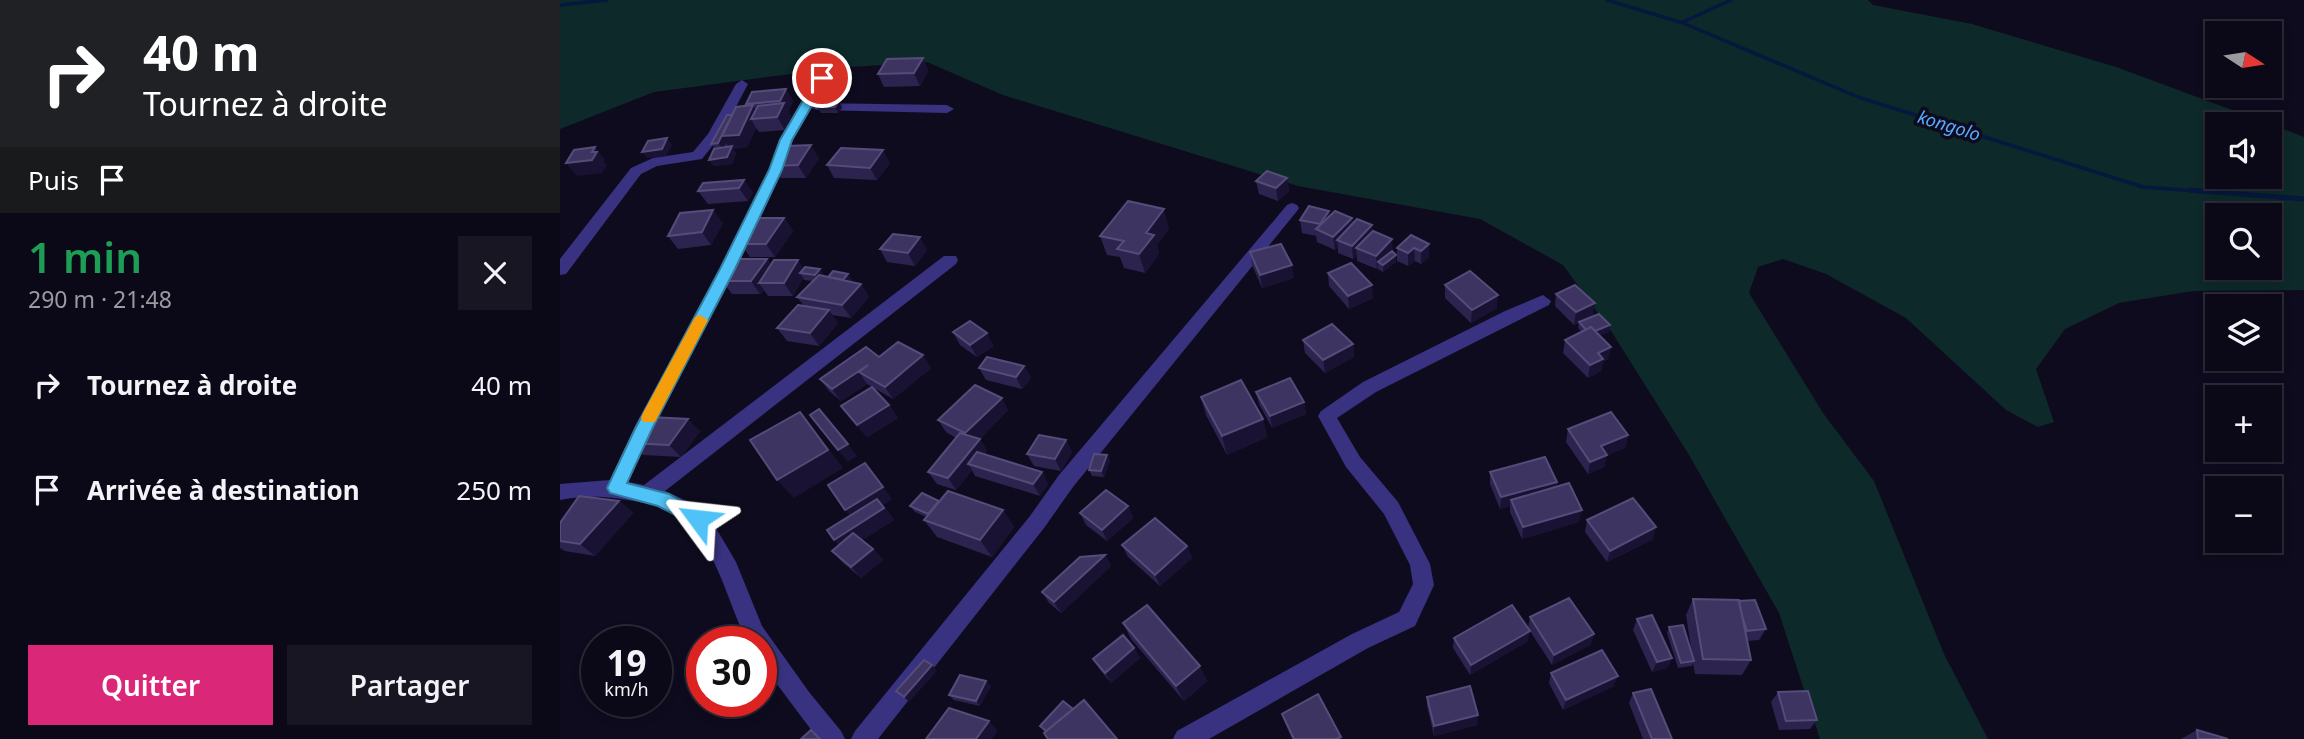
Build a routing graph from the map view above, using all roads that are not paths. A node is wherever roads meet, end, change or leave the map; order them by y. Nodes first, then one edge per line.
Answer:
1 (822, 78) dead end
2 (742, 85) dead end
3 (806, 106) junction
4 (947, 108) dead end
5 (1292, 208) dead end
6 (950, 260) dead end
7 (560, 270) edge
8 (1543, 301) dead end
9 (616, 488) junction
10 (560, 492) edge
11 (646, 495) junction
12 (750, 626) edge
13 (777, 666) edge
14 (834, 739) edge
15 (863, 739) edge
16 (1185, 739) edge

1 - 3 street
2 - 7 street
3 - 4 street
3 - 9 street
5 - 15 street
6 - 11 street
8 - 16 street
9 - 10 street
9 - 11 street
11 - 12 street
13 - 14 street

